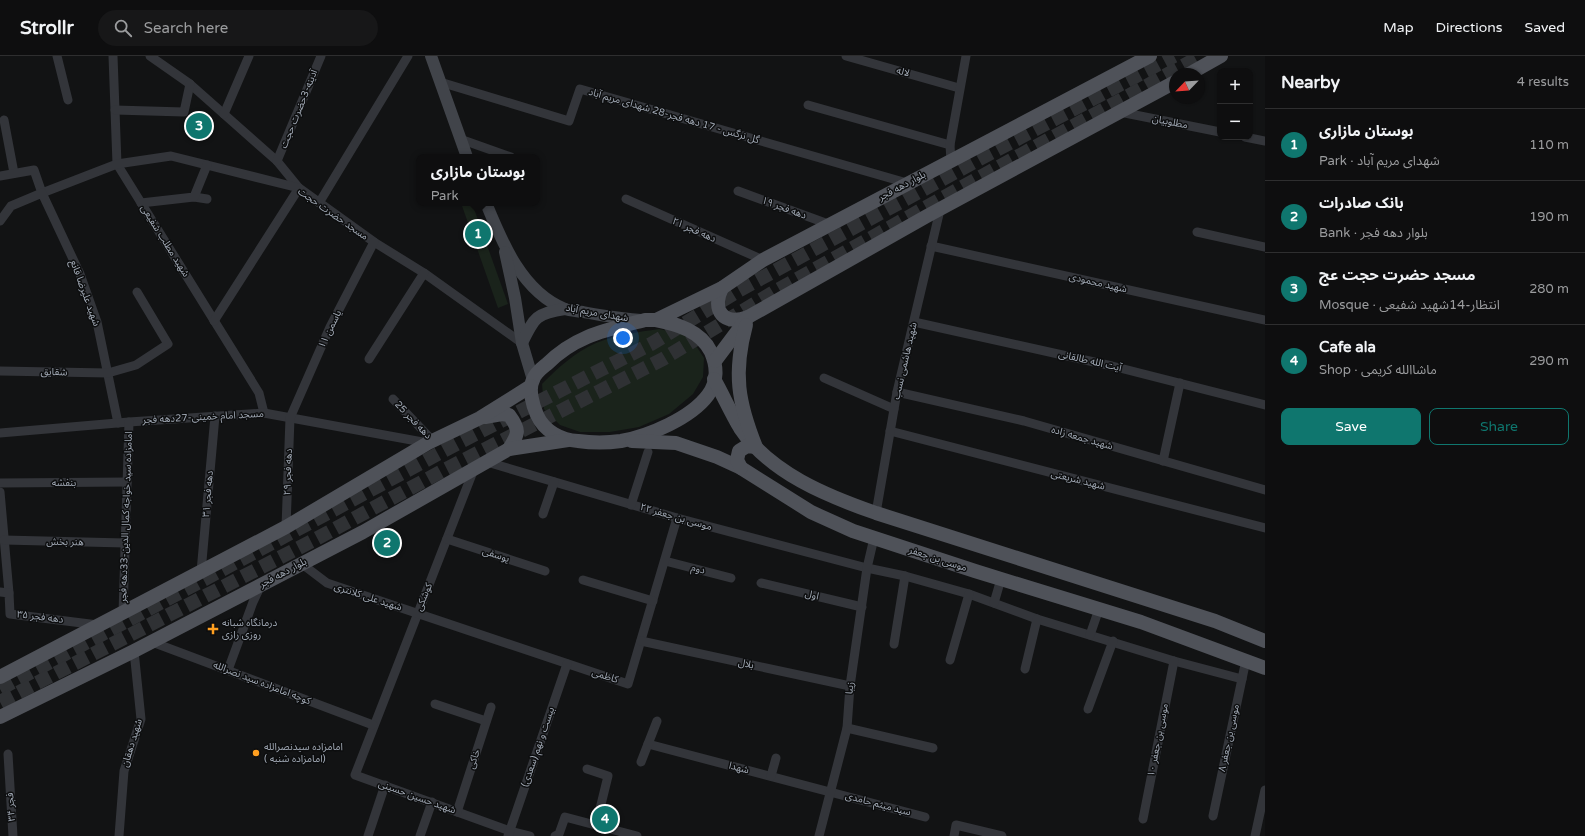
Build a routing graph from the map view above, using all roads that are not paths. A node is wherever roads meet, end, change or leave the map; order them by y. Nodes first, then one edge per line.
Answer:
1 (56, 56) edge
2 (113, 56) edge
3 (150, 56) edge
4 (249, 56) edge
5 (321, 56) edge
6 (408, 56) edge
7 (431, 56) edge
8 (846, 56) edge
9 (966, 56) edge
10 (1150, 56) edge
11 (1221, 56) edge
12 (1200, 68) edge
13 (440, 82) junction
14 (190, 84) junction
15 (1169, 85) edge
16 (959, 88) junction
17 (68, 100) dead end
18 (808, 105) dead end
19 (115, 110) junction
20 (1120, 112) junction
21 (224, 114) junction
22 (4, 120) dead end
23 (1217, 131) edge
24 (460, 139) junction
25 (1253, 139) edge
26 (1265, 141) edge
27 (950, 146) junction
28 (466, 154) edge
29 (502, 154) edge
30 (277, 161) junction
31 (951, 161) junction
32 (117, 164) junction
33 (207, 165) junction
34 (14, 174) junction
35 (0, 176) edge
36 (907, 183) junction
37 (299, 188) junction
38 (738, 191) dead end
39 (42, 193) junction
40 (194, 197) junction
41 (207, 199) dead end
42 (626, 199) dead end
43 (141, 203) junction
44 (319, 203) junction
45 (487, 206) edge
46 (940, 210) junction
47 (0, 221) edge
48 (831, 225) junction
49 (1197, 232) dead end
50 (374, 242) junction
51 (502, 243) junction
52 (931, 246) junction
53 (1265, 247) edge
54 (763, 260) junction
55 (424, 273) junction
56 (722, 288) junction
57 (137, 292) dead end
58 (565, 309) junction
59 (748, 317) junction
60 (650, 320) junction
61 (1265, 320) edge
62 (214, 321) junction
63 (914, 322) junction
64 (522, 342) junction
65 (369, 359) dead end
66 (715, 361) junction
67 (0, 371) edge
68 (108, 374) junction
69 (824, 378) dead end
70 (714, 379) junction
71 (532, 383) junction
72 (1180, 383) junction
73 (897, 392) junction
74 (392, 399) dead end
75 (1265, 405) edge
76 (894, 409) junction
77 (264, 413) junction
78 (215, 416) junction
79 (290, 418) junction
80 (480, 418) junction
81 (129, 422) junction
82 (118, 423) junction
83 (890, 431) junction
84 (0, 433) edge
85 (568, 440) junction
86 (620, 441) junction
87 (430, 442) junction
88 (756, 447) junction
89 (509, 449) junction
90 (648, 452) dead end
91 (1163, 461) junction
92 (486, 462) junction
93 (741, 468) junction
94 (474, 469) junction
95 (127, 482) junction
96 (554, 482) junction
97 (0, 483) edge
98 (1265, 490) edge
99 (0, 492) edge
100 (631, 505) junction
101 (876, 513) junction
102 (543, 514) dead end
103 (677, 518) junction
104 (286, 527) junction
105 (1265, 528) edge
106 (874, 538) junction
107 (447, 539) junction
108 (4, 540) junction
109 (125, 543) junction
110 (665, 561) junction
111 (302, 564) junction
112 (867, 568) junction
113 (201, 572) junction
114 (545, 572) dead end
115 (905, 576) junction
116 (731, 578) dead end
117 (1001, 579) junction
118 (583, 580) dead end
119 (761, 583) dead end
120 (261, 585) junction
121 (1110, 587) junction
122 (4, 592) edge
123 (968, 594) junction
124 (1150, 600) junction
125 (653, 601) junction
126 (994, 603) junction
127 (862, 607) junction
128 (1099, 609) junction
129 (123, 613) junction
130 (417, 613) junction
131 (1037, 619) junction
132 (1141, 622) junction
133 (99, 625) junction
134 (1090, 634) junction
135 (641, 641) junction
136 (1112, 641) junction
137 (1265, 641) edge
138 (152, 642) junction
139 (894, 644) dead end
140 (134, 651) junction
141 (950, 660) dead end
142 (1246, 660) junction
143 (1174, 661) junction
144 (567, 664) junction
145 (1265, 668) edge
146 (1025, 669) dead end
147 (228, 670) junction
148 (0, 677) edge
149 (1242, 679) junction
150 (850, 686) junction
151 (435, 704) dead end
152 (491, 707) dead end
153 (1088, 709) dead end
154 (0, 717) edge
155 (486, 721) junction
156 (657, 721) dead end
157 (373, 725) junction
158 (847, 728) junction
159 (648, 744) junction
160 (933, 748) dead end
161 (8, 754) dead end
162 (776, 758) dead end
163 (641, 762) dead end
164 (587, 769) dead end
165 (771, 776) junction
166 (385, 785) junction
167 (1265, 790) edge
168 (831, 792) junction
169 (432, 802) junction
170 (457, 812) junction
171 (1263, 812) edge
172 (1213, 816) dead end
173 (925, 818) dead end
174 (1143, 819) dead end
175 (596, 825) junction
176 (509, 833) edge
177 (13, 836) edge
178 (119, 836) edge
179 (368, 836) edge
180 (420, 836) edge
181 (530, 836) edge
182 (555, 836) edge
183 (637, 836) edge
184 (819, 836) edge
185 (954, 836) edge
186 (1002, 836) edge
187 (1255, 836) edge

1 - 17 street
2 - 19 street, شهید مطلب شفیعی
3 - 14 street
4 - 21 street
5 - 30 street, آدینه-3حضرت حجت
6 - 44 street
7 - 13 main road
8 - 16 street, لاله
9 - 16 street
10 - 31 main road, بلوار دهه فجر
11 - 12 main road
13 - 24 main road
13 - 36 street, گل نرگس - 17 دهه فجر-28 شهدای مریم آباد
14 - 19 street
14 - 21 street
15 - 20 main road
16 - 27 street
18 - 27 street
19 - 32 street, شهید مطلب شفیعی
20 - 23 street, مطلوبیان
20 - 46 main road
21 - 30 street
22 - 34 street
24 - 28 main road
24 - 29 street
25 - 26 street
27 - 31 street
30 - 37 street
31 - 36 main road, بلوار دهه فجر
32 - 33 street, مسجد حضرت حجت
32 - 39 street, مسجد حضرت حجت
32 - 43 street, شهید مطلب شفیعی
33 - 37 street, مسجد حضرت حجت
33 - 40 street
34 - 35 street
34 - 39 street, شهید علیرضا قانع
36 - 48 main road, بلوار دهه فجر
37 - 44 street, مسجد حضرت حجت
37 - 62 street
38 - 48 street, دهه فجر ۱۹
39 - 47 street, مسجد حضرت حجت
39 - 68 street, شهید علیرضا قانع
40 - 41 street
40 - 43 street
42 - 54 street, دهه فجر ۲۱
43 - 62 street, شهید مطلب شفیعی
44 - 50 street, مسجد حضرت حجت
45 - 51 main road, شهدای مریم آباد
46 - 52 street, شهید هاشمی نسب
46 - 59 main road
48 - 54 main road, بلوار دهه فجر
49 - 53 street
50 - 55 street, مسجد حضرت حجت
50 - 79 street, یاسمن ۱۱
51 - 58 main road, شهدای مریم آباد
51 - 64 main road
52 - 61 street, شهید محمودی
52 - 63 street, شهید هاشمی نسب
54 - 56 main road, بلوار دهه فجر
55 - 64 street, مسجد حضرت حجت
55 - 65 street
56 - 59 main road
56 - 60 main road, بلوار دهه فجر
57 - 68 street, شقایق
58 - 60 main road, شهدای مریم آباد
58 - 64 main road
59 - 66 main road
59 - 88 main road
60 - 66 main road
60 - 71 main road, بلوار دهه فجر
62 - 77 street, شهید مطلب شفیعی
63 - 72 street, آیت الله طالقانی
63 - 73 street, شهید هاشمی نسب
64 - 71 main road
66 - 70 main road
67 - 68 street, شقایق
68 - 82 street, شهید علیرضا قانع
69 - 76 street
70 - 86 main road
70 - 88 main road
71 - 80 main road
71 - 85 main road
72 - 75 street, آیت الله طالقانی
72 - 91 street
73 - 76 street, شهید هاشمی نسب
73 - 91 street, شهید جمعه زاده
74 - 87 street, دهه فجر 25
76 - 83 street, شهید هاشمی نسب
77 - 78 street, مسجد امام خمینی-27دهه فجر
77 - 79 street, مسجد امام خمینی-27دهه فجر
78 - 81 street, مسجد امام خمینی-27دهه فجر
78 - 113 street, دهه فجر ۳۱
79 - 87 street, مسجد امام خمینی-27دهه فجر
79 - 104 street, دهه فجر ۲۹
80 - 87 main road
80 - 89 main road
81 - 82 street, مسجد امام خمینی-27دهه فجر
81 - 95 street, امامزاده سید خواجه کمال الدین-33دهه فجر
82 - 84 street, مسجد امام خمینی-27دهه فجر
83 - 101 street, شهید هاشمی نسب
83 - 105 street, شهید شریعتی
85 - 86 main road
85 - 89 main road, بلوار دهه فجر
86 - 93 main road, موسی بن جعفر
87 - 104 main road
88 - 93 main road
88 - 101 main road
89 - 92 main road, بلوار دهه فجر
90 - 100 street
91 - 98 street, شهید جمعه زاده
92 - 94 main road, بلوار دهه فجر
92 - 96 street, موسی بن جعفر ۲۲
93 - 106 main road, موسی بن جعفر
94 - 107 street, کوشکی
94 - 111 main road, بلوار دهه فجر
95 - 97 street, بنفشه
95 - 109 street, امامزاده سید خواجه کمال الدین-33دهه فجر
96 - 100 street, موسی بن جعفر ۲۲
96 - 102 street
99 - 108 street
100 - 103 street, موسی بن جعفر ۲۲
101 - 121 main road
103 - 110 street, کاظمی
103 - 112 street, موسی بن جعفر ۲۲
104 - 113 main road
106 - 112 street, زیبا
106 - 117 main road, موسی بن جعفر
107 - 114 street, یوسفی
107 - 130 street, کوشکی
108 - 109 street, هنر بخش
108 - 122 street
109 - 129 street, امامزاده سید خواجه کمال الدین-33دهه فجر
110 - 116 street, دوم
110 - 125 street, کاظمی
111 - 120 main road, بلوار دهه فجر
111 - 130 street, شهید علی کلانتری
112 - 115 street, موسی بن جعفر ۲۲
112 - 127 street, زیبا
113 - 129 main road
115 - 123 street, موسی بن جعفر ۲۲
115 - 139 street
117 - 126 street
117 - 128 main road, موسی بن جعفر
118 - 125 street
119 - 127 street, اول
120 - 138 main road, بلوار دهه فجر
120 - 147 street
121 - 124 main road
121 - 128 main road
122 - 133 street, دهه فجر ۳۵
123 - 126 street, موسی بن جعفر ۲۲
123 - 141 street
124 - 132 main road
124 - 137 main road
125 - 135 street, کاظمی
126 - 131 street, موسی بن جعفر ۲۲
127 - 150 street, زیبا
128 - 132 main road, موسی بن جعفر
128 - 134 street
129 - 133 main road
130 - 144 street, کاظمی
130 - 157 street, کوشکی
131 - 134 street, موسی بن جعفر ۲۲
131 - 146 street
132 - 142 main road, موسی بن جعفر
133 - 148 main road
134 - 136 street, موسی بن جعفر ۲۲
135 - 144 street, کاظمی
135 - 150 street, بلال
136 - 143 street, موسی بن جعفر ۲۲
136 - 153 street
138 - 140 main road, بلوار دهه فجر
138 - 147 street, کوچه امامزاده سید نصرالله
140 - 154 main road, بلوار دهه فجر
140 - 178 street, شهید دهقان
142 - 145 main road, موسی بن جعفر
142 - 149 street, موسی بن جعفر ۸
143 - 149 street, موسی بن جعفر ۲۲
143 - 174 street, موسی بن جعفر ۱۰
144 - 176 street, بیست و نهم (سعدی)
147 - 157 street, کوچه امامزاده سید نصرالله
149 - 172 street, موسی بن جعفر ۸
150 - 158 street, زیبا
151 - 155 street
152 - 155 street, خاکی
155 - 170 street, خاکی
156 - 159 street
157 - 166 street, شهید حسین حسینی
158 - 160 street
158 - 168 street, زیبا
159 - 163 street
159 - 165 street, شهدا
161 - 177 street, فجر ۳۴
162 - 165 street
164 - 175 street
165 - 168 street, شهدا
166 - 169 street, شهید حسین حسینی
166 - 179 street
167 - 171 street
168 - 173 street, سید میثم حامدی
168 - 184 street, زیبا
169 - 170 street, شهید حسین حسینی
169 - 180 street
170 - 176 street, شهید حسین حسینی
171 - 187 street
175 - 182 street
175 - 183 street
176 - 181 street, شهید حسین حسینی
185 - 186 street

